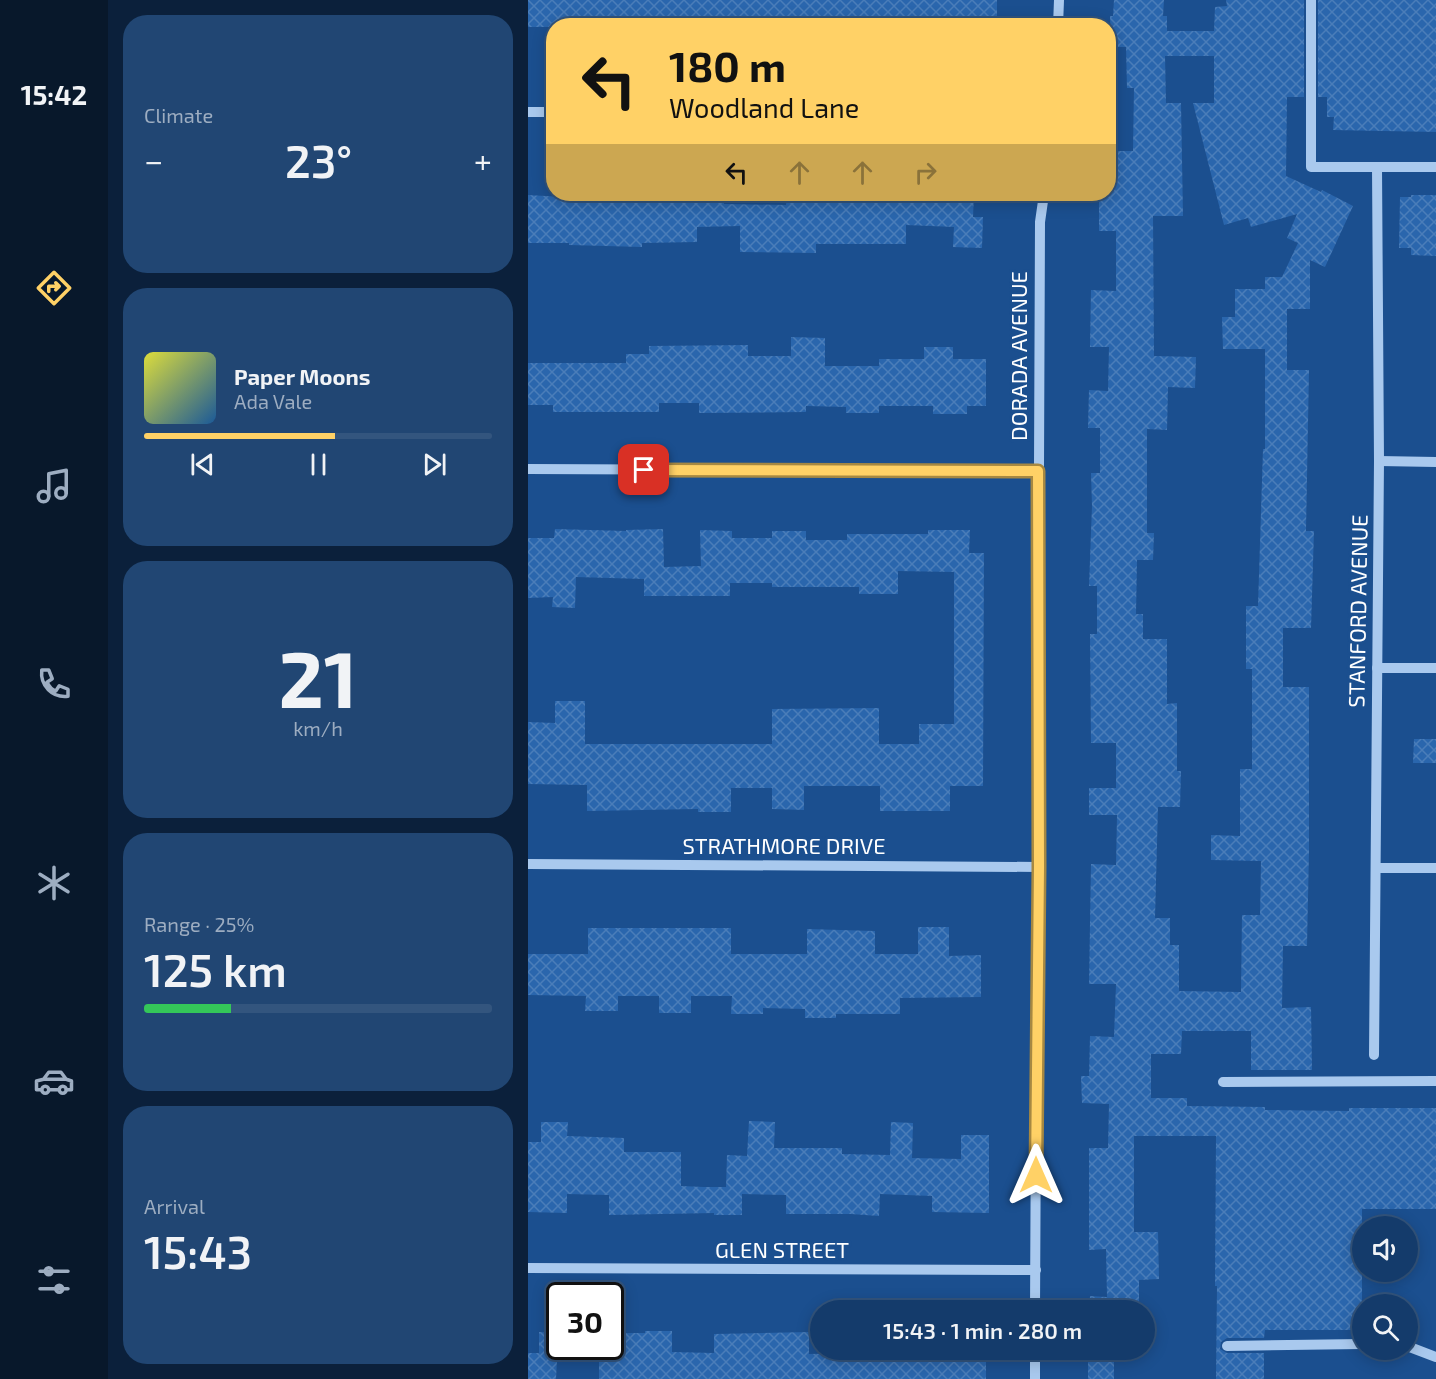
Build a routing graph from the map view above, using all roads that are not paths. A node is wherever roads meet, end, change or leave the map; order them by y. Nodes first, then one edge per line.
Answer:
1 (1059, 0) edge
2 (1311, 0) edge
3 (1058, 18) edge
4 (528, 112) edge
5 (546, 112) edge
6 (1377, 167) junction
7 (1436, 167) edge
8 (1043, 201) edge
9 (1379, 461) junction
10 (1436, 462) edge
11 (528, 469) edge
12 (1038, 471) junction
13 (1377, 668) junction
14 (1436, 668) edge
15 (528, 864) edge
16 (1039, 867) junction
17 (1376, 868) junction
18 (1436, 868) edge
19 (1374, 1055) dead end
20 (1436, 1081) edge
21 (1223, 1082) dead end
22 (528, 1268) edge
23 (1036, 1270) junction
24 (1035, 1300) edge
25 (1352, 1344) edge
26 (1227, 1346) dead end
27 (1418, 1351) edge
28 (1436, 1358) edge
29 (1035, 1360) edge
30 (1035, 1379) edge

1 - 3 street
2 - 6 street
4 - 5 street
6 - 7 street
6 - 9 street, STANFORD AVENUE
8 - 12 street, DORADA AVENUE
9 - 10 street
9 - 13 street, STANFORD AVENUE
11 - 12 street
12 - 16 street, DORADA AVENUE
13 - 14 street
13 - 17 street, STANFORD AVENUE
15 - 16 street, STRATHMORE DRIVE
16 - 23 street, DORADA AVENUE
17 - 18 street
17 - 19 street, STANFORD AVENUE
20 - 21 street
22 - 23 street, GLEN STREET
23 - 24 street, DORADA AVENUE
25 - 26 street
27 - 28 street
29 - 30 street

